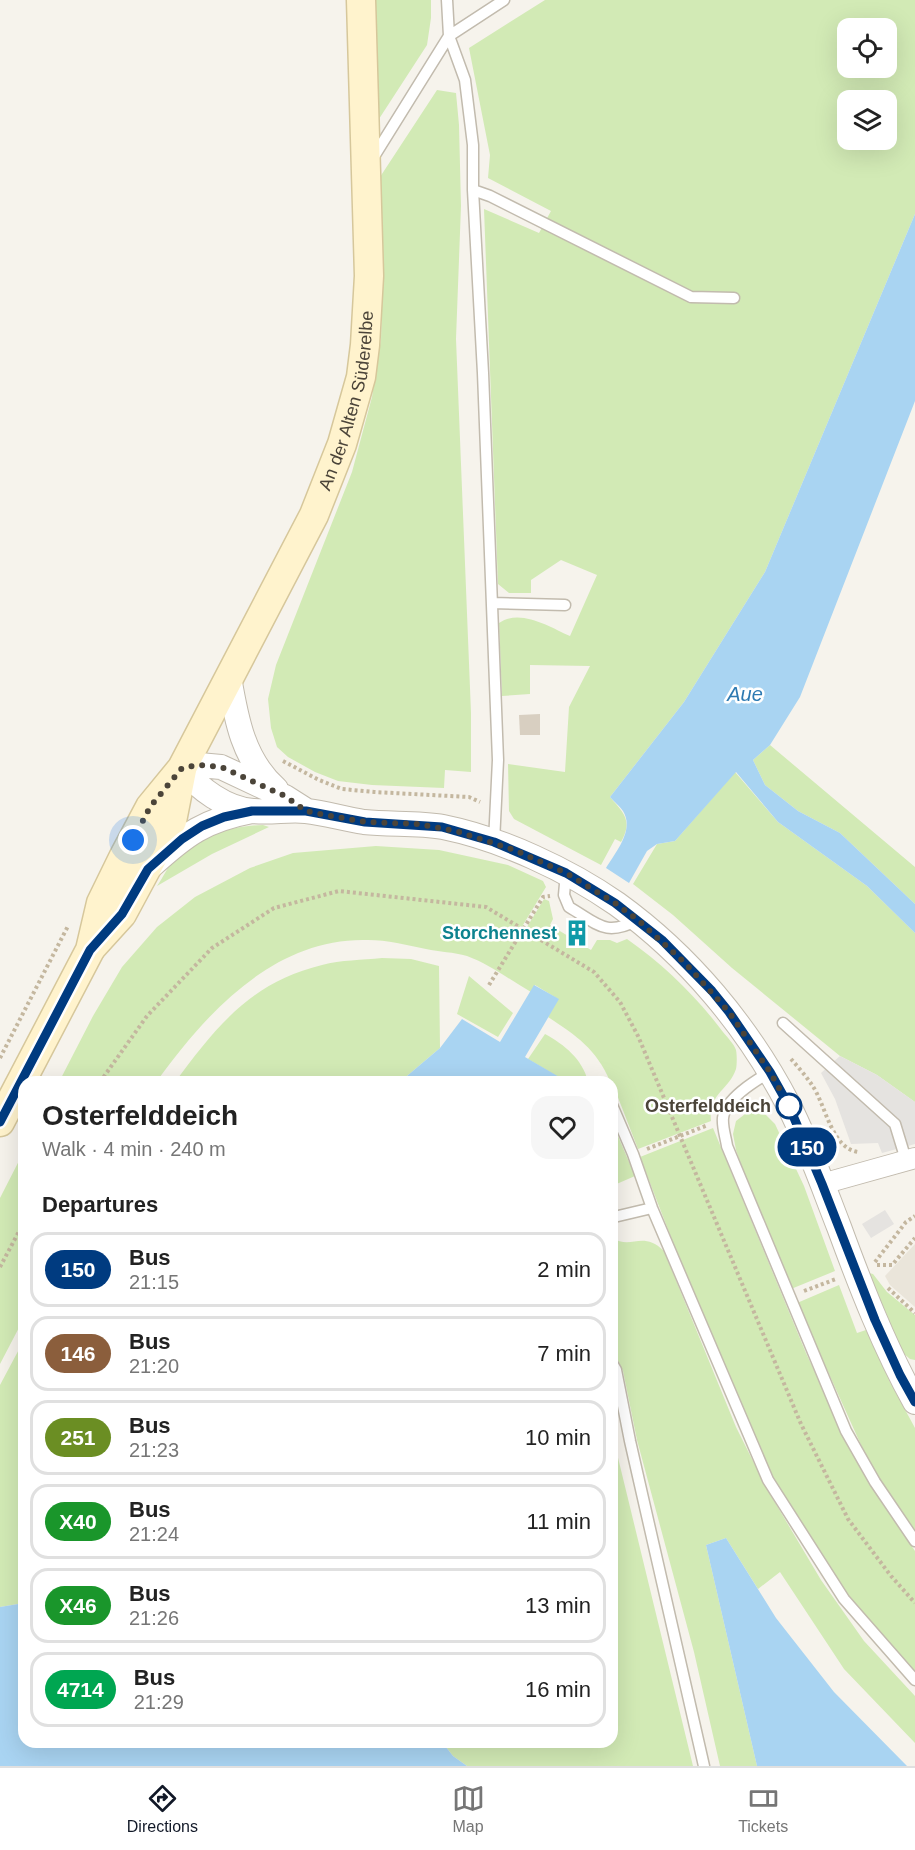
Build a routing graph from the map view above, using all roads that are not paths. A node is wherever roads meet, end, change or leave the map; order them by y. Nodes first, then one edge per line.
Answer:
1 (361, 0) edge
2 (447, 0) edge
3 (504, 0) edge
4 (449, 36) junction
5 (366, 171) junction
6 (473, 190) junction
7 (734, 298) dead end
8 (492, 603) junction
9 (565, 605) dead end
10 (229, 677) junction
11 (182, 768) junction
12 (285, 796) junction
13 (252, 811) junction
14 (306, 811) junction
15 (494, 842) junction
16 (148, 869) junction
17 (90, 950) junction
18 (783, 1023) dead end
19 (770, 1072) junction
20 (24, 1076) edge
21 (18, 1088) edge
22 (618, 1119) edge
23 (0, 1122) edge
24 (910, 1159) edge
25 (822, 1184) junction
26 (652, 1209) junction
27 (618, 1216) edge
28 (618, 1380) edge
29 (915, 1402) edge
30 (915, 1541) edge
31 (915, 1680) edge
32 (704, 1766) edge

1 - 5 main road, An der Alten Süderelbe
2 - 4 lane
3 - 4 lane
4 - 5 lane
4 - 6 lane
5 - 10 main road, An der Alten Süderelbe
6 - 7 lane
6 - 8 lane
8 - 9 lane
8 - 15 lane
10 - 11 main road, An der Alten Süderelbe
10 - 12 street
11 - 12 street
11 - 13 street
11 - 16 main road
11 - 17 main road
12 - 14 street
13 - 14 street
13 - 16 street
14 - 15 street
15 - 19 street
16 - 17 main road
17 - 20 main road
18 - 24 lane
19 - 25 street
19 - 30 lane
21 - 23 main road
22 - 26 lane
24 - 25 street
25 - 29 street
26 - 27 lane
26 - 31 lane
28 - 32 lane

